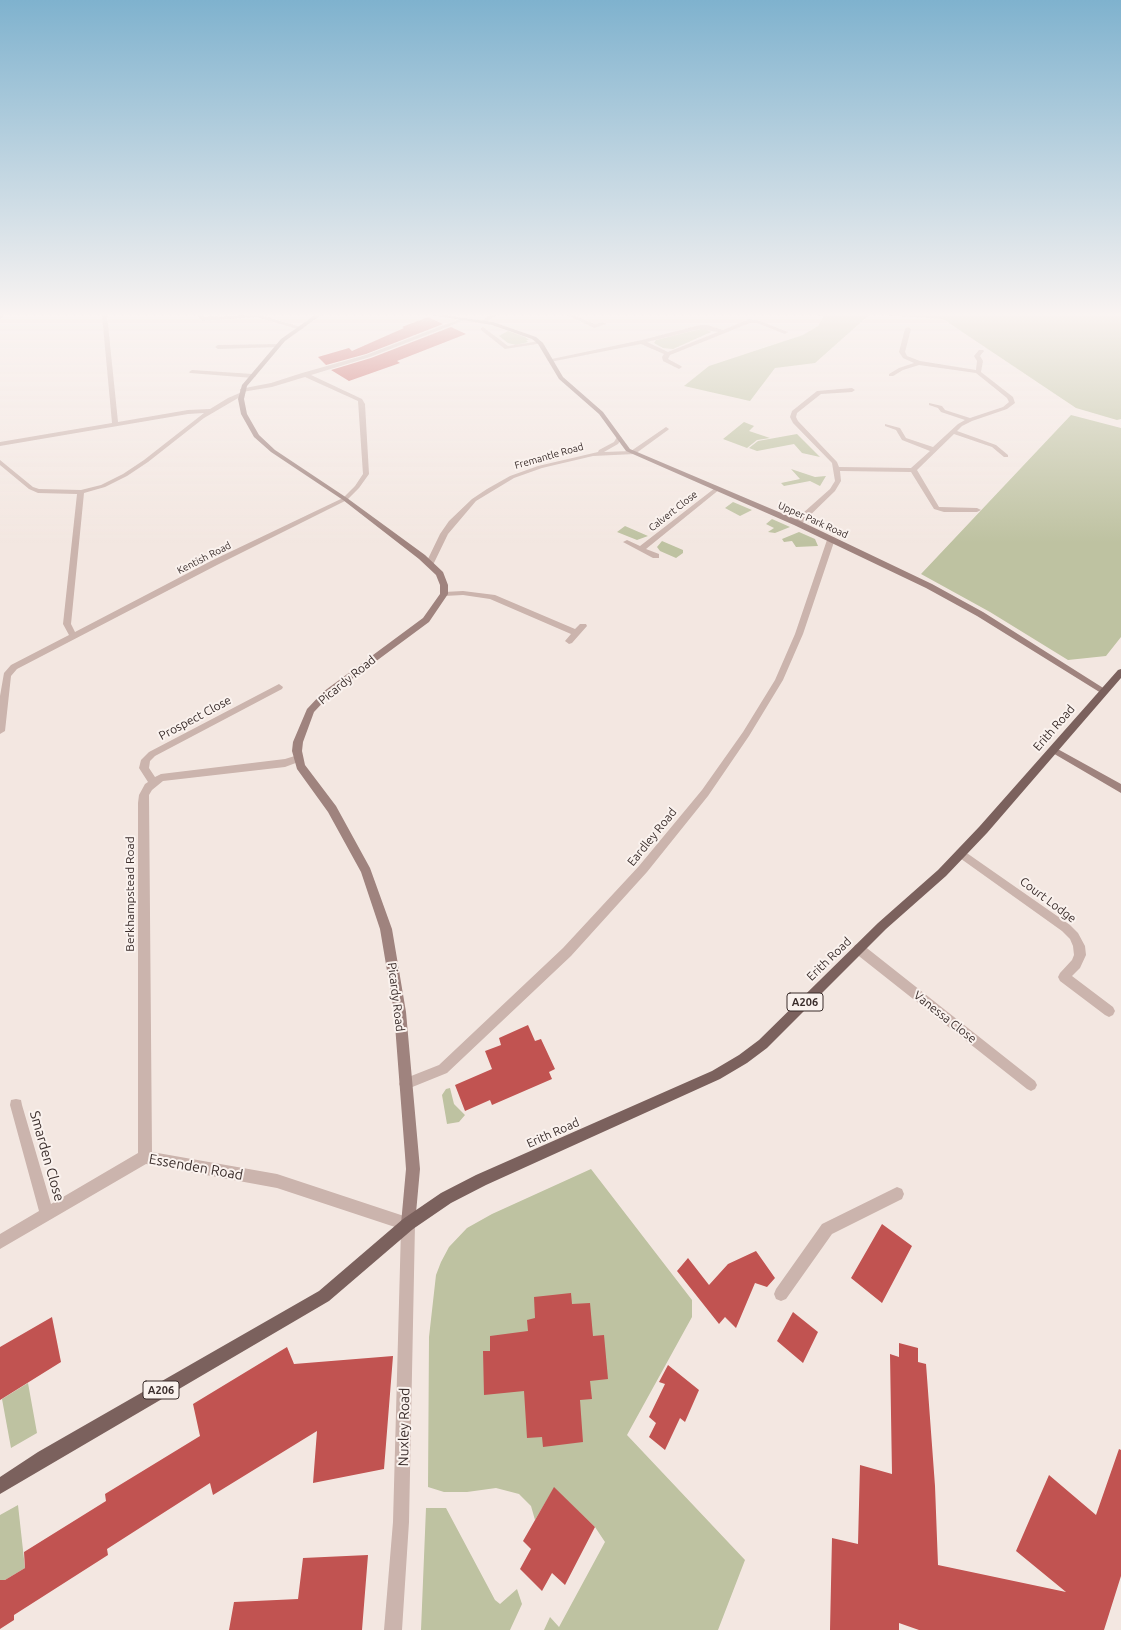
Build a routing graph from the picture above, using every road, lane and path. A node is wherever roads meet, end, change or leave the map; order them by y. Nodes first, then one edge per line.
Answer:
1 (112, 391) edge
2 (246, 391) edge
3 (341, 391) edge
4 (576, 391) edge
5 (834, 391) edge
6 (1002, 391) edge
7 (242, 392) junction
8 (931, 404) dead end
9 (211, 411) junction
10 (970, 420) junction
11 (115, 424) junction
12 (887, 425) dead end
13 (666, 429) dead end
14 (953, 432) junction
15 (619, 438) junction
16 (0, 444) edge
17 (934, 450) junction
18 (633, 452) junction
19 (593, 454) junction
20 (1006, 456) dead end
21 (0, 462) edge
22 (836, 469) junction
23 (913, 470) junction
24 (717, 489) junction
25 (81, 492) junction
26 (345, 499) junction
27 (977, 510) dead end
28 (797, 523) junction
29 (831, 539) junction
30 (627, 542) dead end
31 (641, 549) junction
32 (656, 556) dead end
33 (430, 563) junction
34 (444, 594) junction
35 (583, 626) dead end
36 (576, 633) junction
37 (74, 637) junction
38 (569, 641) dead end
39 (1121, 672) edge
40 (278, 687) dead end
41 (1104, 691) junction
42 (0, 732) edge
43 (1054, 750) junction
44 (298, 759) junction
45 (153, 783) junction
46 (1121, 789) edge
47 (961, 853) junction
48 (859, 949) junction
49 (1109, 1011) dead end
50 (406, 1084) junction
51 (1031, 1086) dead end
52 (16, 1106) dead end
53 (145, 1157) junction
54 (897, 1194) dead end
55 (47, 1215) junction
56 (408, 1224) junction
57 (0, 1242) edge
58 (781, 1294) dead end
59 (0, 1486) edge
60 (394, 1630) edge

1 - 11 street
2 - 7 street
3 - 26 street, Kentish Road
4 - 15 main road, Upper Park Road
5 - 22 street
6 - 10 street
7 - 9 street
7 - 26 main road
8 - 10 street
9 - 11 street
9 - 25 street
10 - 14 street
11 - 16 street
12 - 17 street
13 - 18 street
14 - 17 street
14 - 20 street
15 - 18 main road, Upper Park Road
15 - 19 street, Fremantle Road
17 - 23 street
18 - 19 street, Fremantle Road
18 - 24 main road, Upper Park Road
19 - 33 street, Fremantle Road
21 - 25 street
22 - 23 street
22 - 28 street
23 - 27 street
24 - 28 main road, Upper Park Road
24 - 31 street, Calvert Close
25 - 37 street
26 - 33 main road
26 - 37 street, Kentish Road
28 - 29 main road, Upper Park Road
29 - 41 main road, Upper Park Road
29 - 50 street, Eardley Road
30 - 31 street
31 - 32 street
33 - 34 main road
34 - 36 street
34 - 44 main road, Picardy Road
35 - 36 street
36 - 38 street
37 - 42 street, Kentish Road
39 - 41 main road, Erith Road / A206
40 - 45 street, Prospect Close
41 - 43 main road, Erith Road / A206
43 - 46 main road
43 - 47 main road, Erith Road / A206
44 - 45 street
44 - 50 main road, Picardy Road
45 - 53 street, Berkhampstead Road
47 - 48 main road, Erith Road / A206
47 - 49 street, Court Lodge
48 - 51 street, Vanessa Close
48 - 56 main road, Erith Road / A206
50 - 56 main road, Picardy Road
52 - 55 street, Smarden Close
53 - 55 street, Essenden Road
53 - 56 street, Essenden Road
54 - 58 street
55 - 57 street, Essenden Road
56 - 59 main road, A206
56 - 60 street, Nuxley Road

